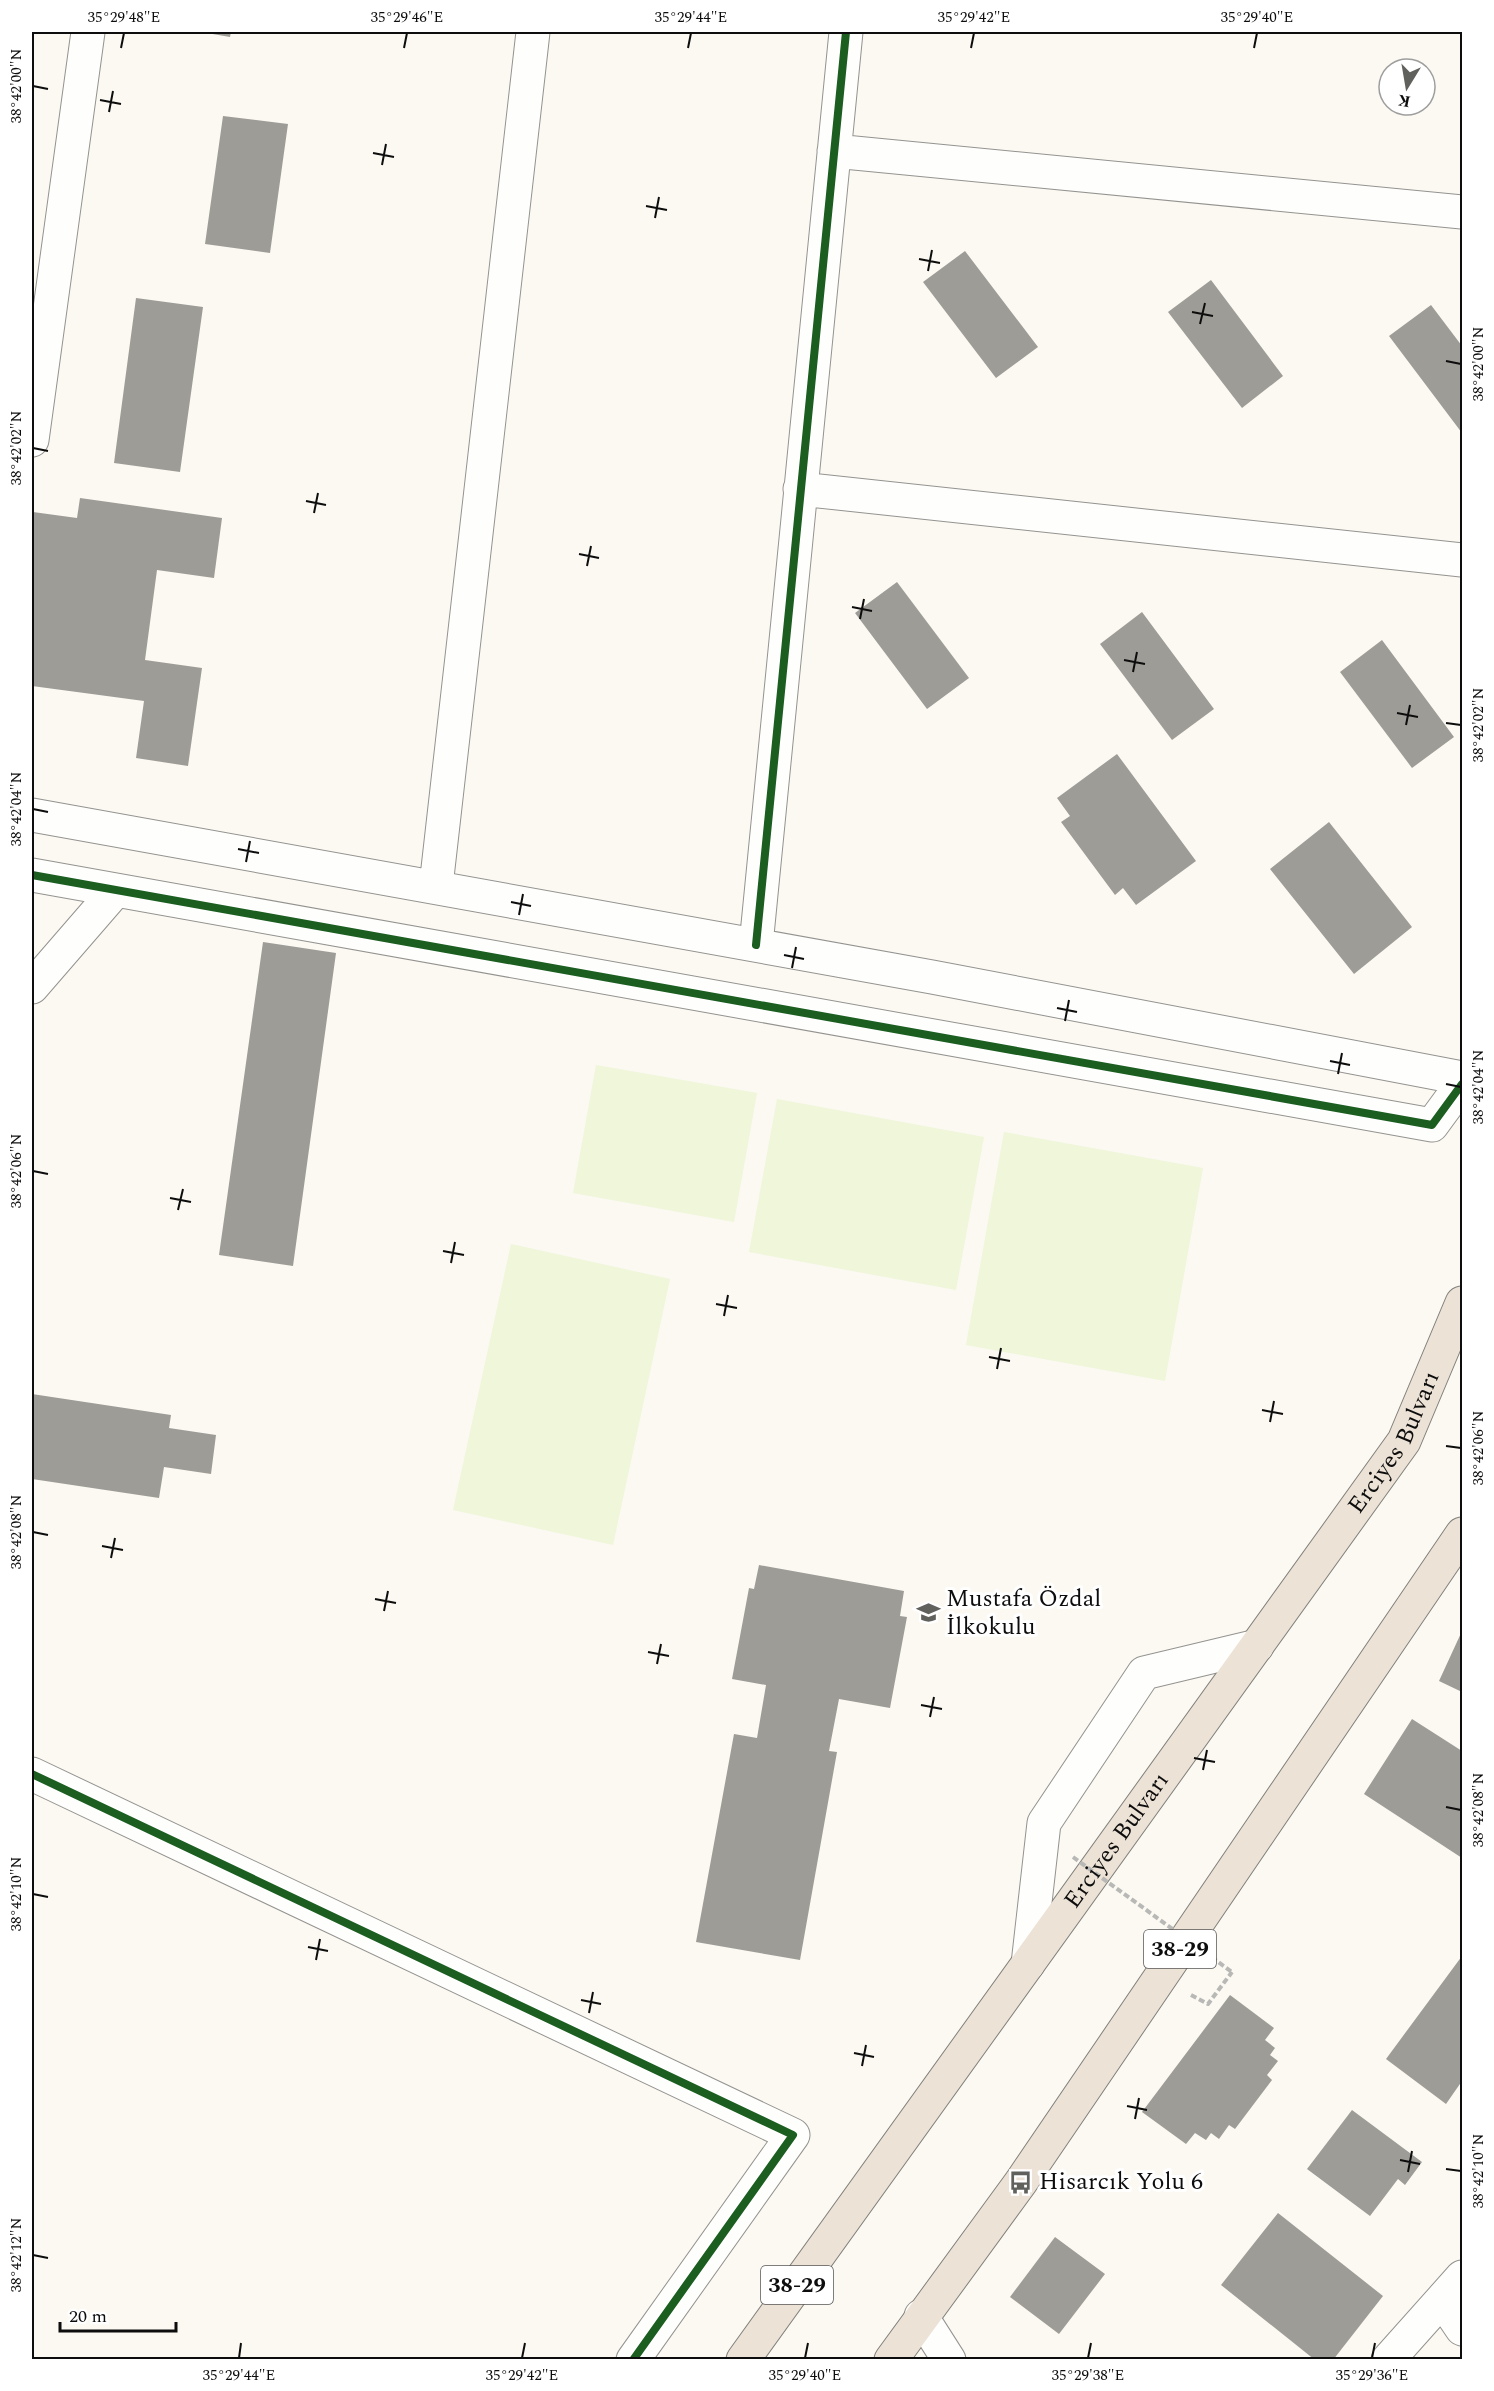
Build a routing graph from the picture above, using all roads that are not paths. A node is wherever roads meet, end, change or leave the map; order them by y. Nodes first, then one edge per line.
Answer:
1 (88, 32) edge
2 (533, 32) edge
3 (846, 32) edge
4 (834, 151) junction
5 (1462, 212) edge
6 (32, 440) edge
7 (800, 489) junction
8 (1462, 560) edge
9 (32, 815) edge
10 (32, 875) edge
11 (436, 886) junction
12 (116, 890) junction
13 (756, 945) junction
14 (32, 987) edge
15 (1462, 1078) edge
16 (1462, 1084) edge
17 (1462, 1303) edge
18 (1462, 1534) edge
19 (1257, 1647) junction
20 (32, 1774) edge
21 (1028, 1964) junction
22 (1453, 2289) edge
23 (921, 2316) junction
24 (1462, 2329) edge
25 (633, 2360) edge
26 (743, 2360) edge
27 (891, 2360) edge
28 (949, 2360) edge
29 (1388, 2360) edge

1 - 6 street
2 - 11 street
3 - 4 street
4 - 5 street
4 - 7 street
7 - 8 street
7 - 13 street
9 - 11 street
10 - 12 street
11 - 13 street
12 - 14 street
12 - 16 street
13 - 15 street
17 - 19 highway, Erciyes Bulvarı / 38-29
18 - 23 highway, 38-29
19 - 21 highway, Erciyes Bulvarı / 38-29
19 - 21 street
20 - 25 street
21 - 26 highway, Erciyes Bulvarı / 38-29
22 - 24 street
22 - 29 street
23 - 27 highway, 38-29
23 - 28 street

